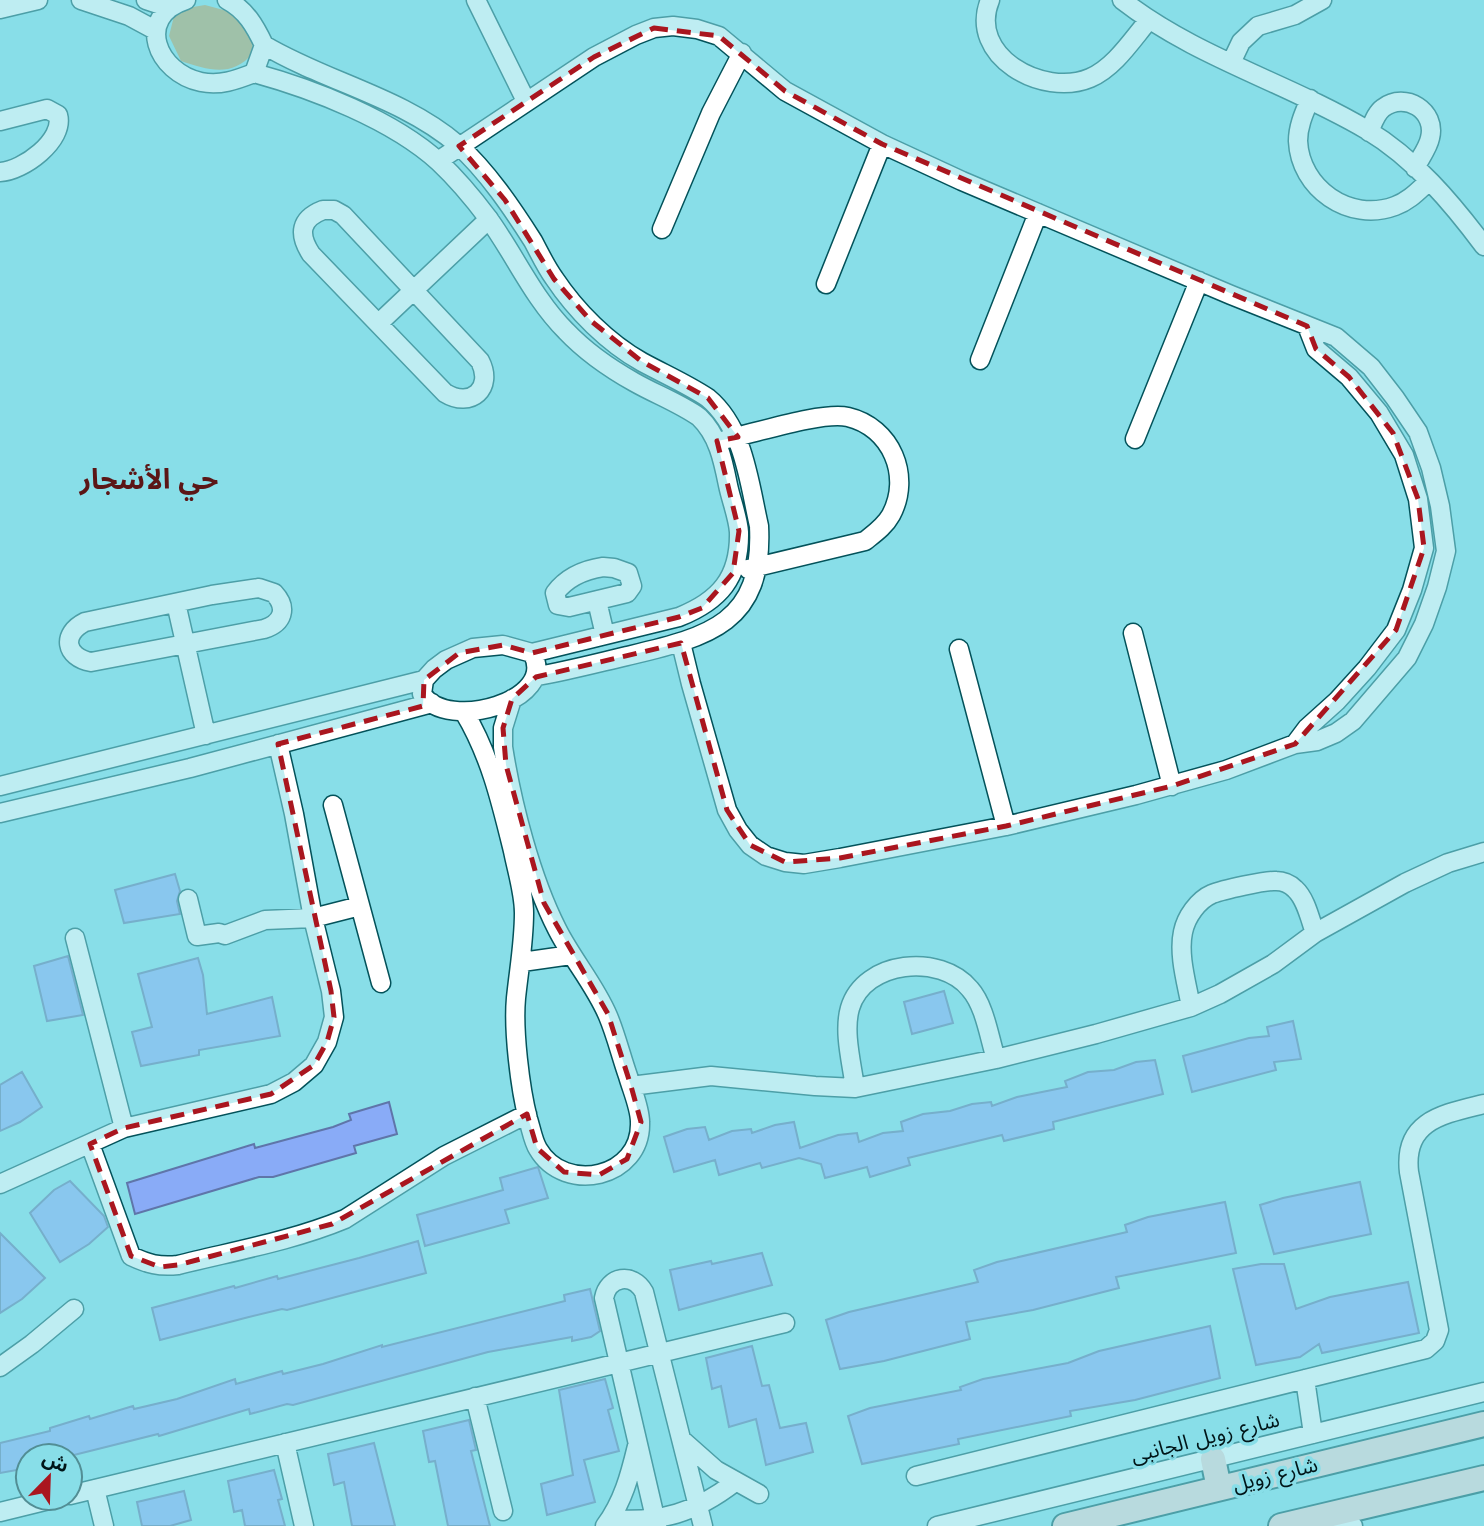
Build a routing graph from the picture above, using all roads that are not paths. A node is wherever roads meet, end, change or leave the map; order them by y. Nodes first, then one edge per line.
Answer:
1 (38, 0) edge
2 (81, 0) edge
3 (146, 0) edge
4 (186, 0) edge
5 (476, 0) edge
6 (989, 0) edge
7 (1122, 0) edge
8 (1322, 0) edge
9 (235, 2) edge
10 (170, 8) junction
11 (0, 9) edge
12 (1148, 21) junction
13 (155, 30) junction
14 (264, 45) junction
15 (742, 53) junction
16 (1231, 63) junction
17 (254, 73) junction
18 (1310, 99) junction
19 (526, 101) junction
20 (0, 121) edge
21 (1369, 132) junction
22 (882, 144) junction
23 (459, 146) junction
24 (438, 161) junction
25 (1415, 168) junction
26 (0, 172) edge
27 (1429, 181) junction
28 (1038, 213) junction
29 (489, 219) junction
30 (662, 229) dead end
31 (1484, 246) edge
32 (1199, 281) junction
33 (826, 284) dead end
34 (415, 290) junction
35 (379, 323) junction
36 (1307, 326) junction
37 (980, 360) dead end
38 (737, 437) junction
39 (1135, 439) dead end
40 (717, 441) junction
41 (1424, 548) junction
42 (1446, 551) junction
43 (757, 567) junction
44 (733, 573) junction
45 (597, 601) dead end
46 (176, 603) junction
47 (1133, 633) dead end
48 (605, 635) junction
49 (681, 643) junction
50 (186, 645) junction
51 (959, 649) dead end
52 (532, 653) junction
53 (537, 676) junction
54 (424, 680) junction
55 (512, 699) junction
56 (432, 703) junction
57 (464, 712) junction
58 (206, 735) junction
59 (278, 744) junction
60 (1295, 744) junction
61 (0, 786) edge
62 (1172, 786) junction
63 (333, 805) dead end
64 (0, 813) edge
65 (1006, 826) junction
66 (1484, 852) edge
67 (188, 900) dead end
68 (360, 905) junction
69 (313, 918) junction
70 (1315, 933) junction
71 (75, 938) dead end
72 (571, 955) junction
73 (522, 962) junction
74 (381, 983) dead end
75 (1191, 1007) junction
76 (996, 1059) junction
77 (631, 1086) junction
78 (855, 1088) junction
79 (1484, 1104) edge
80 (527, 1114) junction
81 (124, 1128) junction
82 (90, 1144) junction
83 (0, 1184) edge
84 (74, 1309) dead end
85 (785, 1323) dead end
86 (659, 1353) junction
87 (619, 1362) junction
88 (0, 1367) edge
89 (1305, 1379) junction
90 (1484, 1392) edge
91 (475, 1397) junction
92 (1484, 1424) edge
93 (1313, 1434) junction
94 (681, 1439) junction
95 (285, 1443) junction
96 (638, 1443) junction
97 (1213, 1459) junction
98 (916, 1476) dead end
99 (1484, 1478) edge
100 (735, 1482) junction
101 (1219, 1488) junction
102 (95, 1489) junction
103 (84, 1492) edge
104 (759, 1494) dead end
105 (698, 1507) junction
106 (503, 1511) dead end
107 (608, 1522) edge
108 (656, 1523) edge
109 (1295, 1523) edge
110 (104, 1526) edge
111 (304, 1526) edge
112 (702, 1526) edge
113 (937, 1526) edge
114 (1065, 1526) edge
115 (1353, 1526) edge

1 - 11 street
2 - 13 street
3 - 10 street
4 - 10 street
5 - 19 street
6 - 12 street
7 - 12 street
8 - 16 street
9 - 14 street
10 - 13 street
12 - 16 street
13 - 17 street
14 - 17 street
14 - 23 street
15 - 19 street
15 - 22 street
15 - 30 street
16 - 18 street
17 - 24 street
18 - 21 street
18 - 27 street
19 - 23 street
20 - 26 street
21 - 25 street
21 - 25 street
22 - 28 street
22 - 33 street
23 - 24 street
23 - 38 street
24 - 29 street
25 - 27 street
27 - 31 street
28 - 32 street
28 - 37 street
29 - 34 street
29 - 40 street
32 - 36 street
32 - 39 street
34 - 35 street
34 - 35 street
34 - 35 street
36 - 41 street
36 - 42 street
38 - 40 street
38 - 43 street
38 - 43 street
40 - 44 street
41 - 42 street
41 - 60 street
42 - 60 street
43 - 44 street
43 - 49 street
44 - 48 street
45 - 48 street
46 - 50 street
46 - 50 street
46 - 50 street
47 - 62 street
48 - 52 street
49 - 53 street
49 - 65 street
50 - 58 street
51 - 65 street
52 - 53 street
52 - 54 street
53 - 55 street
54 - 56 street
54 - 58 street
55 - 57 street
55 - 72 street
56 - 57 street
56 - 59 street
57 - 73 street
58 - 61 street
59 - 64 street
59 - 69 street
60 - 62 street
62 - 65 street
63 - 68 street
66 - 70 street
67 - 69 street
68 - 69 street
68 - 74 street
69 - 81 street
70 - 75 street
70 - 75 street
71 - 81 street
72 - 73 street
72 - 77 street
73 - 80 street
75 - 76 street
76 - 78 street
76 - 78 street
77 - 78 street
77 - 80 street
79 - 89 street
80 - 82 street
81 - 82 street
82 - 83 street
84 - 88 street
85 - 86 street
86 - 87 street
86 - 87 street
86 - 94 street
87 - 91 street
87 - 96 street
89 - 93 street
89 - 98 street
90 - 93 street, شارع زويل الجانبى
91 - 95 street
91 - 106 street
92 - 101 main road, شارع زويل
93 - 97 street, شارع زويل الجانبى
94 - 100 street
94 - 105 street
95 - 102 street
95 - 111 street
96 - 107 street
96 - 108 street
97 - 101 main road
97 - 113 street, شارع زويل الجانبى
99 - 109 main road
100 - 104 street
100 - 105 street
101 - 114 main road, شارع زويل
102 - 103 street
102 - 110 street
105 - 108 street
105 - 112 street
107 - 108 street
109 - 115 street

